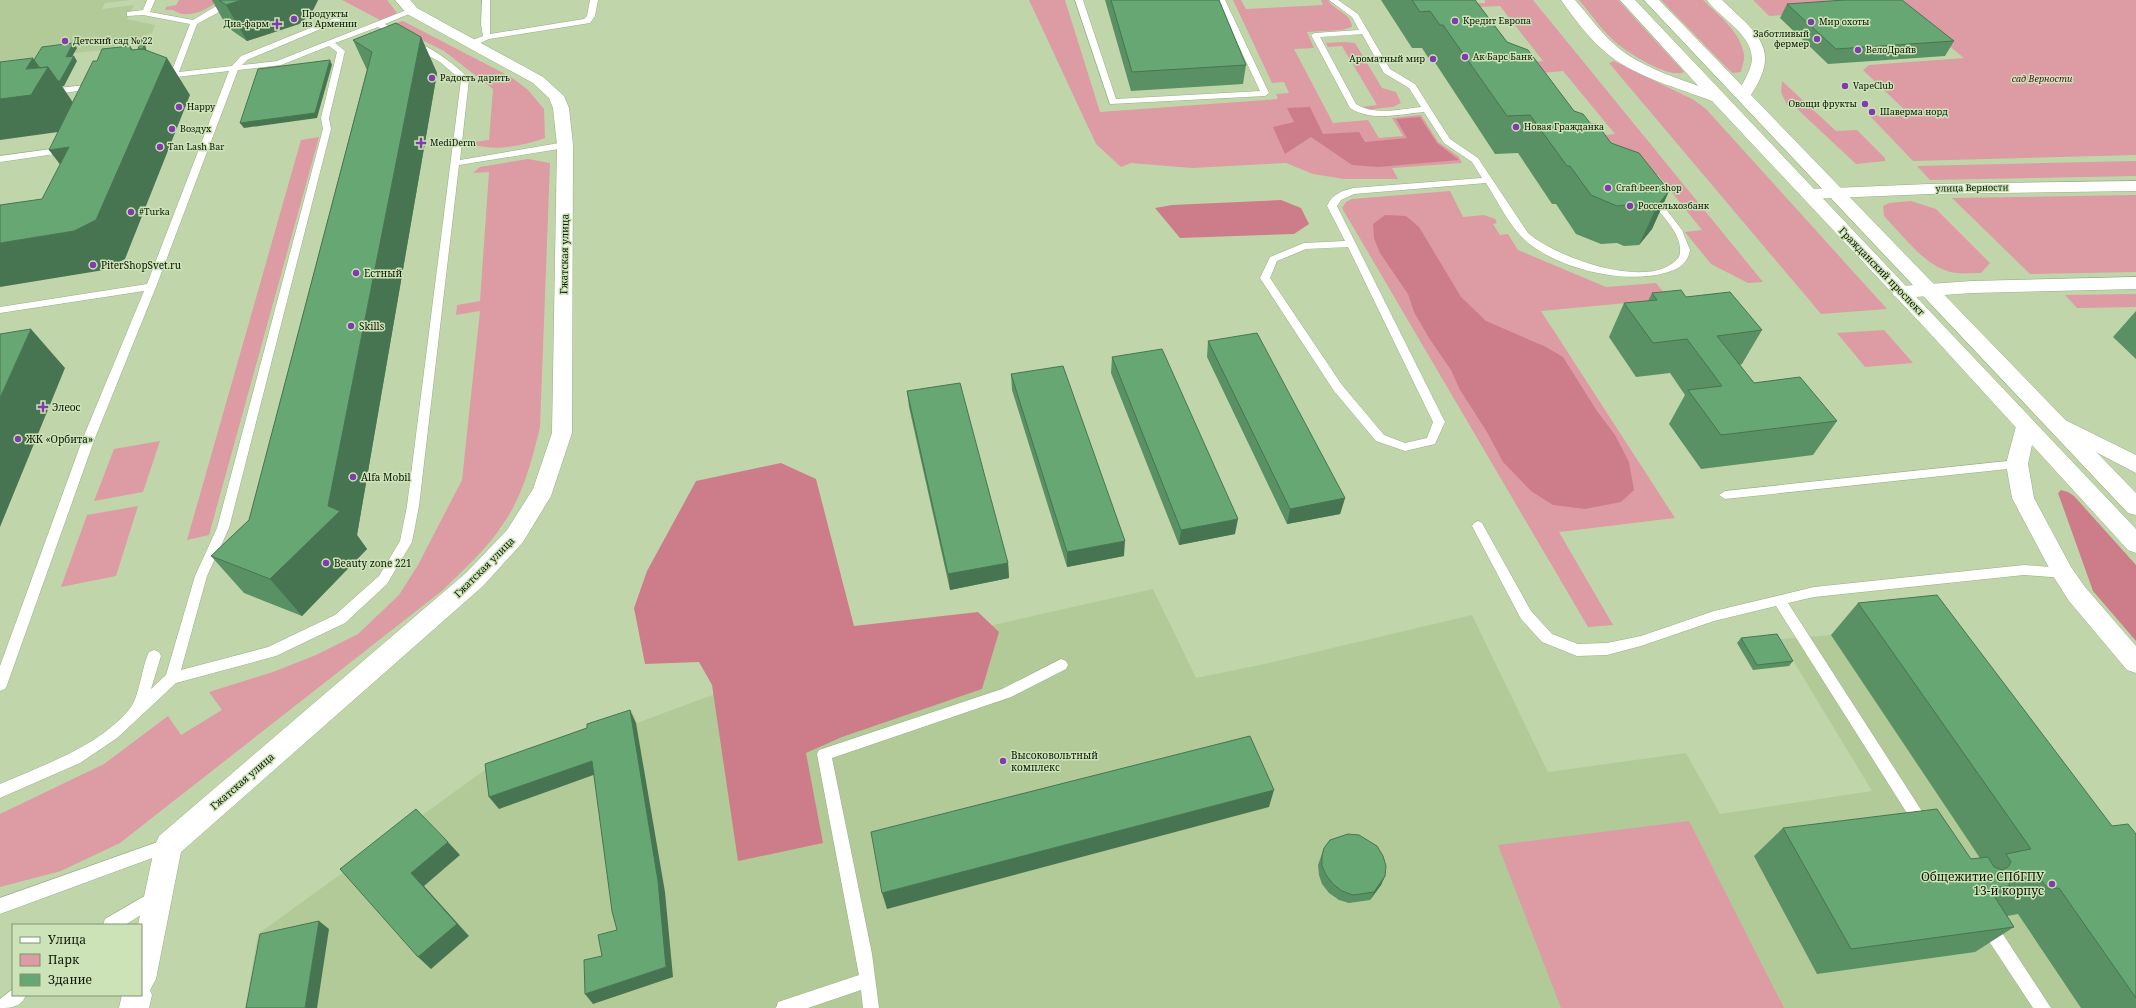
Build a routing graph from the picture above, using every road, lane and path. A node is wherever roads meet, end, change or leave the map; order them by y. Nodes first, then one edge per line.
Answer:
1 (151, 0) edge
2 (230, 0) edge
3 (486, 0) edge
4 (594, 0) edge
5 (1079, 0) edge
6 (1221, 0) edge
7 (1333, 0) edge
8 (1568, 0) edge
9 (1626, 0) edge
10 (1651, 0) edge
11 (1714, 0) edge
12 (407, 6) edge
13 (146, 12) junction
14 (130, 14) dead end
15 (338, 20) dead end
16 (194, 23) junction
17 (380, 25) junction
18 (1363, 32) junction
19 (480, 40) junction
20 (331, 44) junction
21 (234, 69) junction
22 (174, 76) junction
23 (151, 79) edge
24 (37, 93) edge
25 (99, 96) edge
26 (1744, 96) junction
27 (1717, 98) junction
28 (1427, 109) junction
29 (1377, 113) junction
30 (1384, 124) dead end
31 (565, 145) junction
32 (0, 159) edge
33 (67, 162) edge
34 (456, 162) junction
35 (1490, 180) junction
36 (2136, 186) edge
37 (1646, 189) edge
38 (1836, 192) junction
39 (1809, 194) junction
40 (1351, 244) junction
41 (2136, 283) edge
42 (151, 287) junction
43 (1928, 289) junction
44 (1902, 292) junction
45 (0, 310) edge
46 (2055, 422) junction
47 (2026, 426) junction
48 (2017, 464) junction
49 (2136, 466) edge
50 (1725, 495) dead end
51 (2136, 507) edge
52 (1478, 526) dead end
53 (2136, 544) edge
54 (2063, 573) junction
55 (1780, 600) junction
56 (154, 656) dead end
57 (2136, 663) edge
58 (1061, 665) dead end
59 (172, 678) junction
60 (0, 685) edge
61 (138, 711) junction
62 (0, 791) edge
63 (1929, 835) edge
64 (168, 845) junction
65 (158, 897) junction
66 (0, 906) edge
67 (1979, 911) edge
68 (113, 924) edge
69 (142, 975) edge
70 (867, 980) junction
71 (17, 996) edge
72 (137, 996) edge
73 (1, 1008) edge
74 (134, 1008) edge
75 (784, 1008) edge
76 (871, 1008) edge
77 (2043, 1008) edge

1 - 13 lane
2 - 16 lane
3 - 19 lane
4 - 19 lane
5 - 6 lane
7 - 18 lane
8 - 27 street
9 - 27 street, Гражданский проспект
10 - 26 street, Гражданский проспект
11 - 26 street
12 - 17 lane
12 - 19 street, Гжатская улица
13 - 14 lane
13 - 16 lane
15 - 21 lane
16 - 22 lane
17 - 20 lane
17 - 34 lane
18 - 28 lane
18 - 29 lane
19 - 31 street, Гжатская улица
20 - 21 lane
20 - 59 lane
21 - 22 lane
21 - 42 lane
22 - 23 lane
24 - 25 lane
26 - 38 street, Гражданский проспект
27 - 39 street, Гражданский проспект
28 - 29 lane
28 - 35 lane
29 - 30 lane
31 - 34 lane
31 - 64 street, Гжатская улица
32 - 33 lane
34 - 59 lane
35 - 37 lane
35 - 40 lane
36 - 38 street, улица Верности
38 - 39 street, улица Верности
38 - 43 street, Гражданский проспект
39 - 44 street, Гражданский проспект
40 - 40 lane
41 - 43 street
42 - 45 lane
42 - 60 lane
43 - 44 street
43 - 46 street, Гражданский проспект
44 - 47 street, Гражданский проспект
46 - 49 street
46 - 51 street, Гражданский проспект
47 - 48 street
47 - 53 street, Гражданский проспект
48 - 50 lane
48 - 54 street
52 - 55 lane
54 - 55 lane
54 - 57 street
55 - 63 lane
56 - 61 lane
58 - 70 lane
59 - 61 lane
61 - 62 lane
64 - 65 street
64 - 66 lane
65 - 68 lane
65 - 69 street
67 - 77 lane
70 - 75 lane
70 - 76 lane
71 - 73 lane
72 - 74 street

